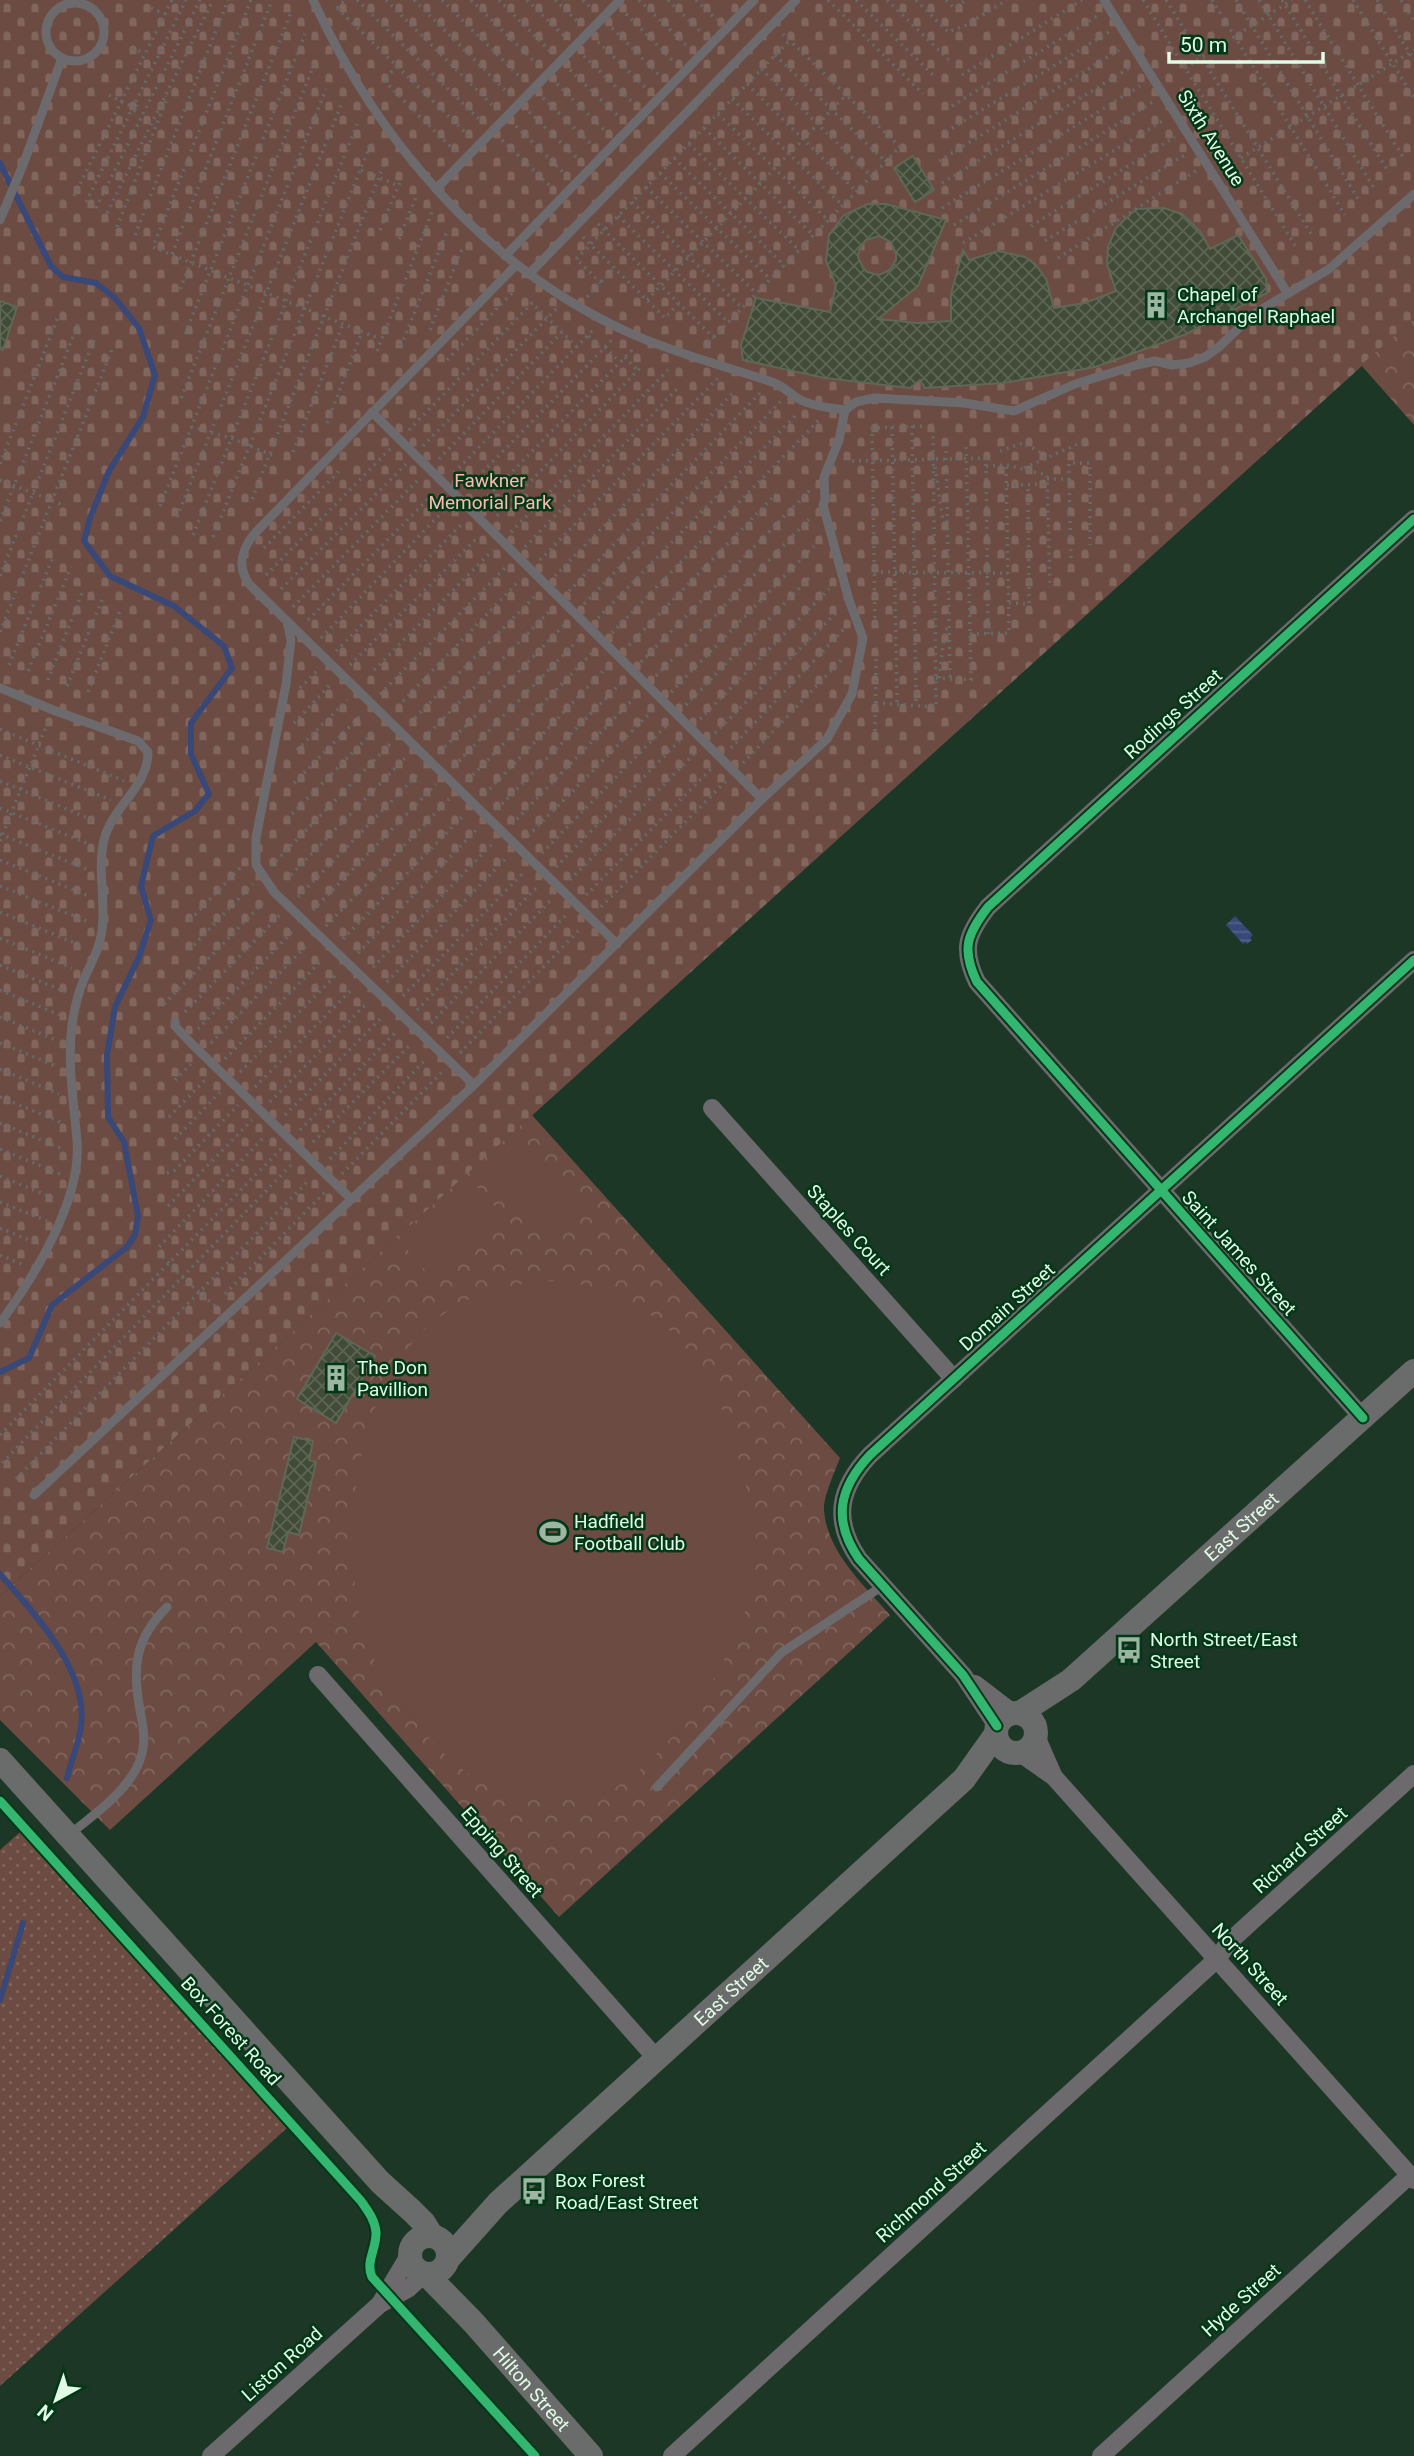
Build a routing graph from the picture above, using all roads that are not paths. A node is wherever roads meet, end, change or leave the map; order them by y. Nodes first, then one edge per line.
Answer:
1 (313, 0) edge
2 (754, 0) edge
3 (796, 0) edge
4 (85, 2) edge
5 (618, 2) edge
6 (1107, 4) edge
7 (62, 58) junction
8 (436, 189) junction
9 (1414, 194) edge
10 (1, 217) edge
11 (505, 256) junction
12 (516, 265) junction
13 (528, 274) junction
14 (1288, 294) junction
15 (845, 410) junction
16 (372, 412) junction
17 (1414, 519) edge
18 (288, 623) junction
19 (0, 688) edge
20 (762, 799) junction
21 (617, 944) junction
22 (967, 944) joint
23 (1414, 960) edge
24 (176, 1022) road end
25 (474, 1085) junction
26 (712, 1108) dead end
27 (1160, 1191) junction
28 (351, 1199) junction
29 (0, 1323) edge
30 (1414, 1371) edge
31 (954, 1379) junction
32 (1363, 1418) junction
33 (34, 1495) dead end
34 (884, 1585) junction
35 (167, 1607) dead end
36 (318, 1675) dead end
37 (1016, 1732) junction
38 (0, 1760) edge
39 (1414, 1774) edge
40 (657, 1787) dead end
41 (68, 1836) junction
42 (1217, 1959) junction
43 (656, 2058) junction
44 (1412, 2178) edge
45 (380, 2182) joint
46 (429, 2256) junction
47 (211, 2456) edge
48 (591, 2456) edge
49 (673, 2456) edge
50 (1101, 2456) edge

1 - 8 lane
2 - 11 lane
3 - 13 lane
4 - 7 lane
4 - 7 lane
5 - 8 lane
6 - 14 lane, Sixth Avenue
7 - 10 lane
8 - 11 lane
9 - 14 lane
11 - 12 lane
12 - 13 lane
12 - 16 lane
13 - 15 lane
14 - 15 lane
15 - 20 lane
16 - 18 lane
16 - 20 lane
17 - 22 street, Rodings Street
18 - 21 lane
18 - 25 lane
19 - 29 lane
20 - 21 lane
21 - 25 lane
22 - 27 street, Saint James Street
23 - 27 street, Domain Street
24 - 28 lane
25 - 28 lane
26 - 31 street, Staples Court
27 - 31 street, Domain Street
27 - 32 street, Saint James Street
28 - 33 lane
30 - 32 street, East Street
31 - 34 street, Domain Street
32 - 37 street, East Street
34 - 37 street, Domain Street
34 - 40 lane
35 - 41 lane
36 - 43 street, Epping Street
37 - 42 street, North Street
37 - 43 street, East Street
38 - 41 street, Box Forest Road
39 - 42 street, Richard Street
41 - 45 street, Box Forest Road
42 - 44 street, North Street
42 - 49 street, Richmond Street
43 - 46 street, East Street
44 - 50 street, Hyde Street
45 - 46 street, Hilton Street
46 - 47 street, Liston Road
46 - 48 street, Hilton Street

